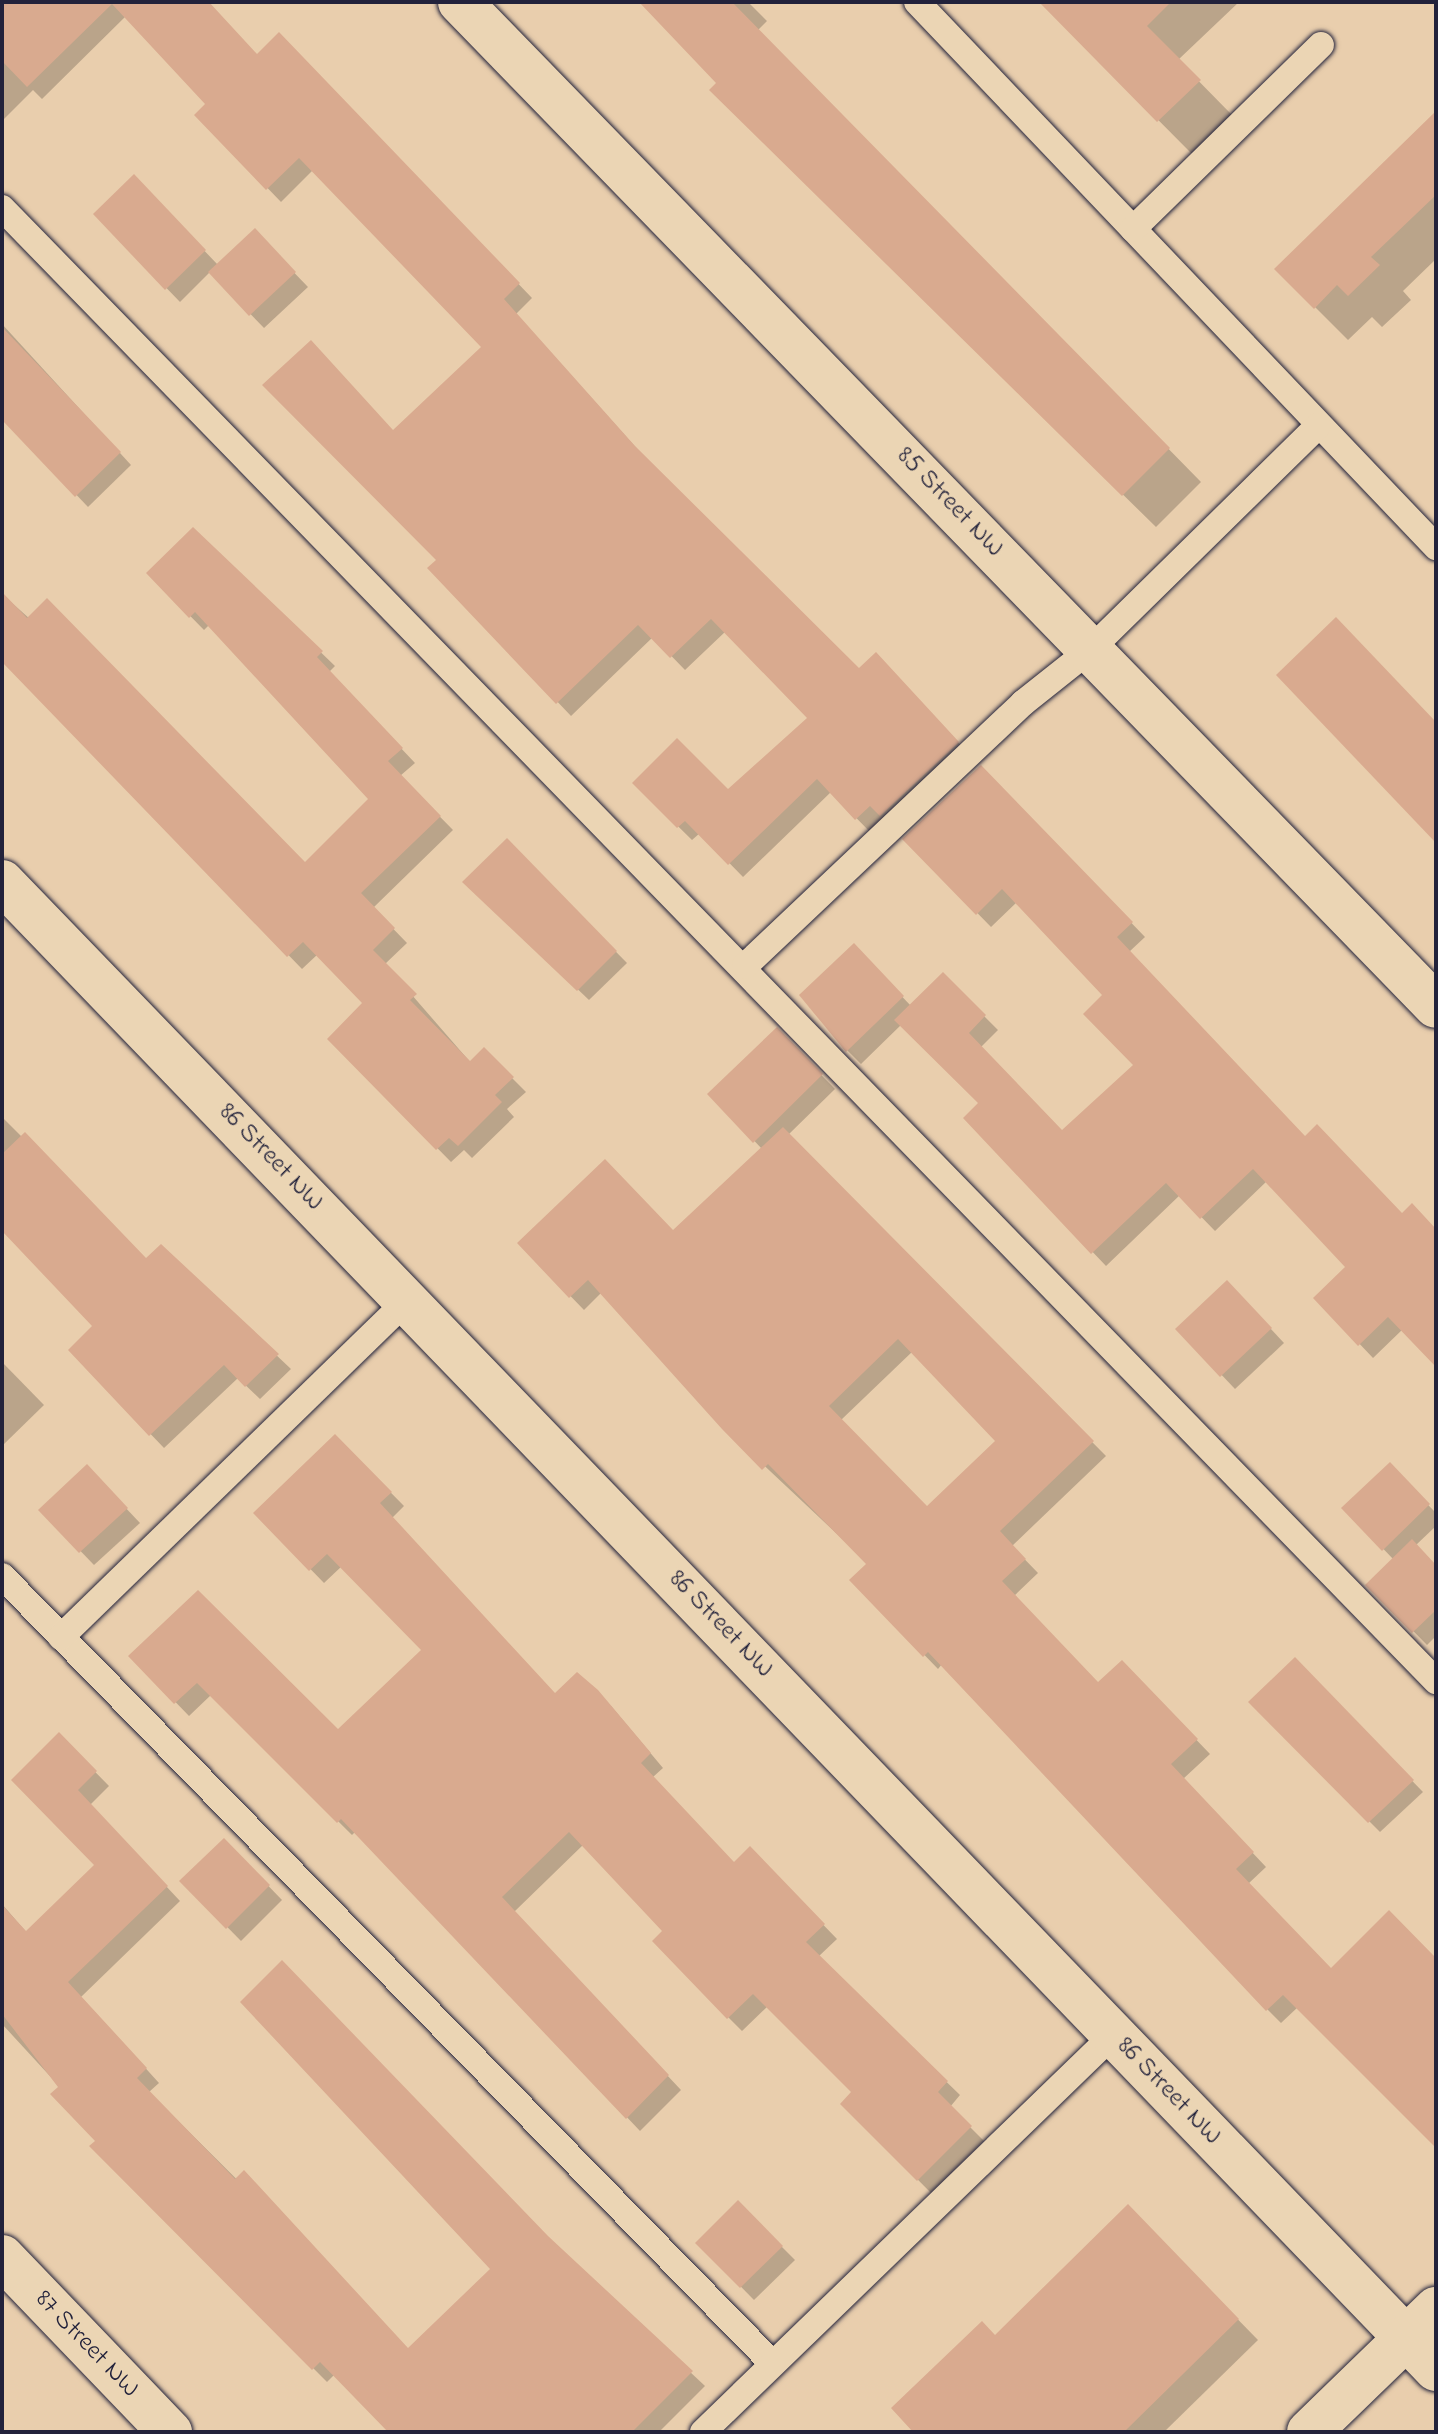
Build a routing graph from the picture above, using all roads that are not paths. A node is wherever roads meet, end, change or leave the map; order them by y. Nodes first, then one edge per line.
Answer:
1 (460, 2) edge
2 (917, 2) edge
3 (1321, 45) dead end
4 (2, 208) edge
5 (1133, 229) junction
6 (1318, 426) junction
7 (1436, 547) edge
8 (1091, 649) junction
9 (2, 882) edge
10 (745, 966) junction
11 (1436, 1006) edge
12 (408, 1300) junction
13 (2, 1576) edge
14 (61, 1637) junction
15 (1436, 1681) edge
16 (1113, 2035) junction
17 (2, 2257) edge
18 (1421, 2324) edge
19 (773, 2364) junction
20 (1436, 2369) edge
21 (170, 2432) edge
22 (703, 2432) edge
23 (1309, 2432) edge

1 - 8 street, 85 Street NW
2 - 5 lane
3 - 5 lane
4 - 10 lane
5 - 6 lane
6 - 7 lane
6 - 8 lane
8 - 10 lane
8 - 11 street, 85 Street NW
9 - 12 street, 86 Street NW
10 - 15 lane
12 - 14 lane
12 - 16 street, 86 Street NW
13 - 14 lane
14 - 19 lane
16 - 18 street, 86 Street NW
16 - 19 lane
17 - 21 street, 87 Street NW
18 - 20 street, 86 Street NW
18 - 23 street
19 - 22 lane

